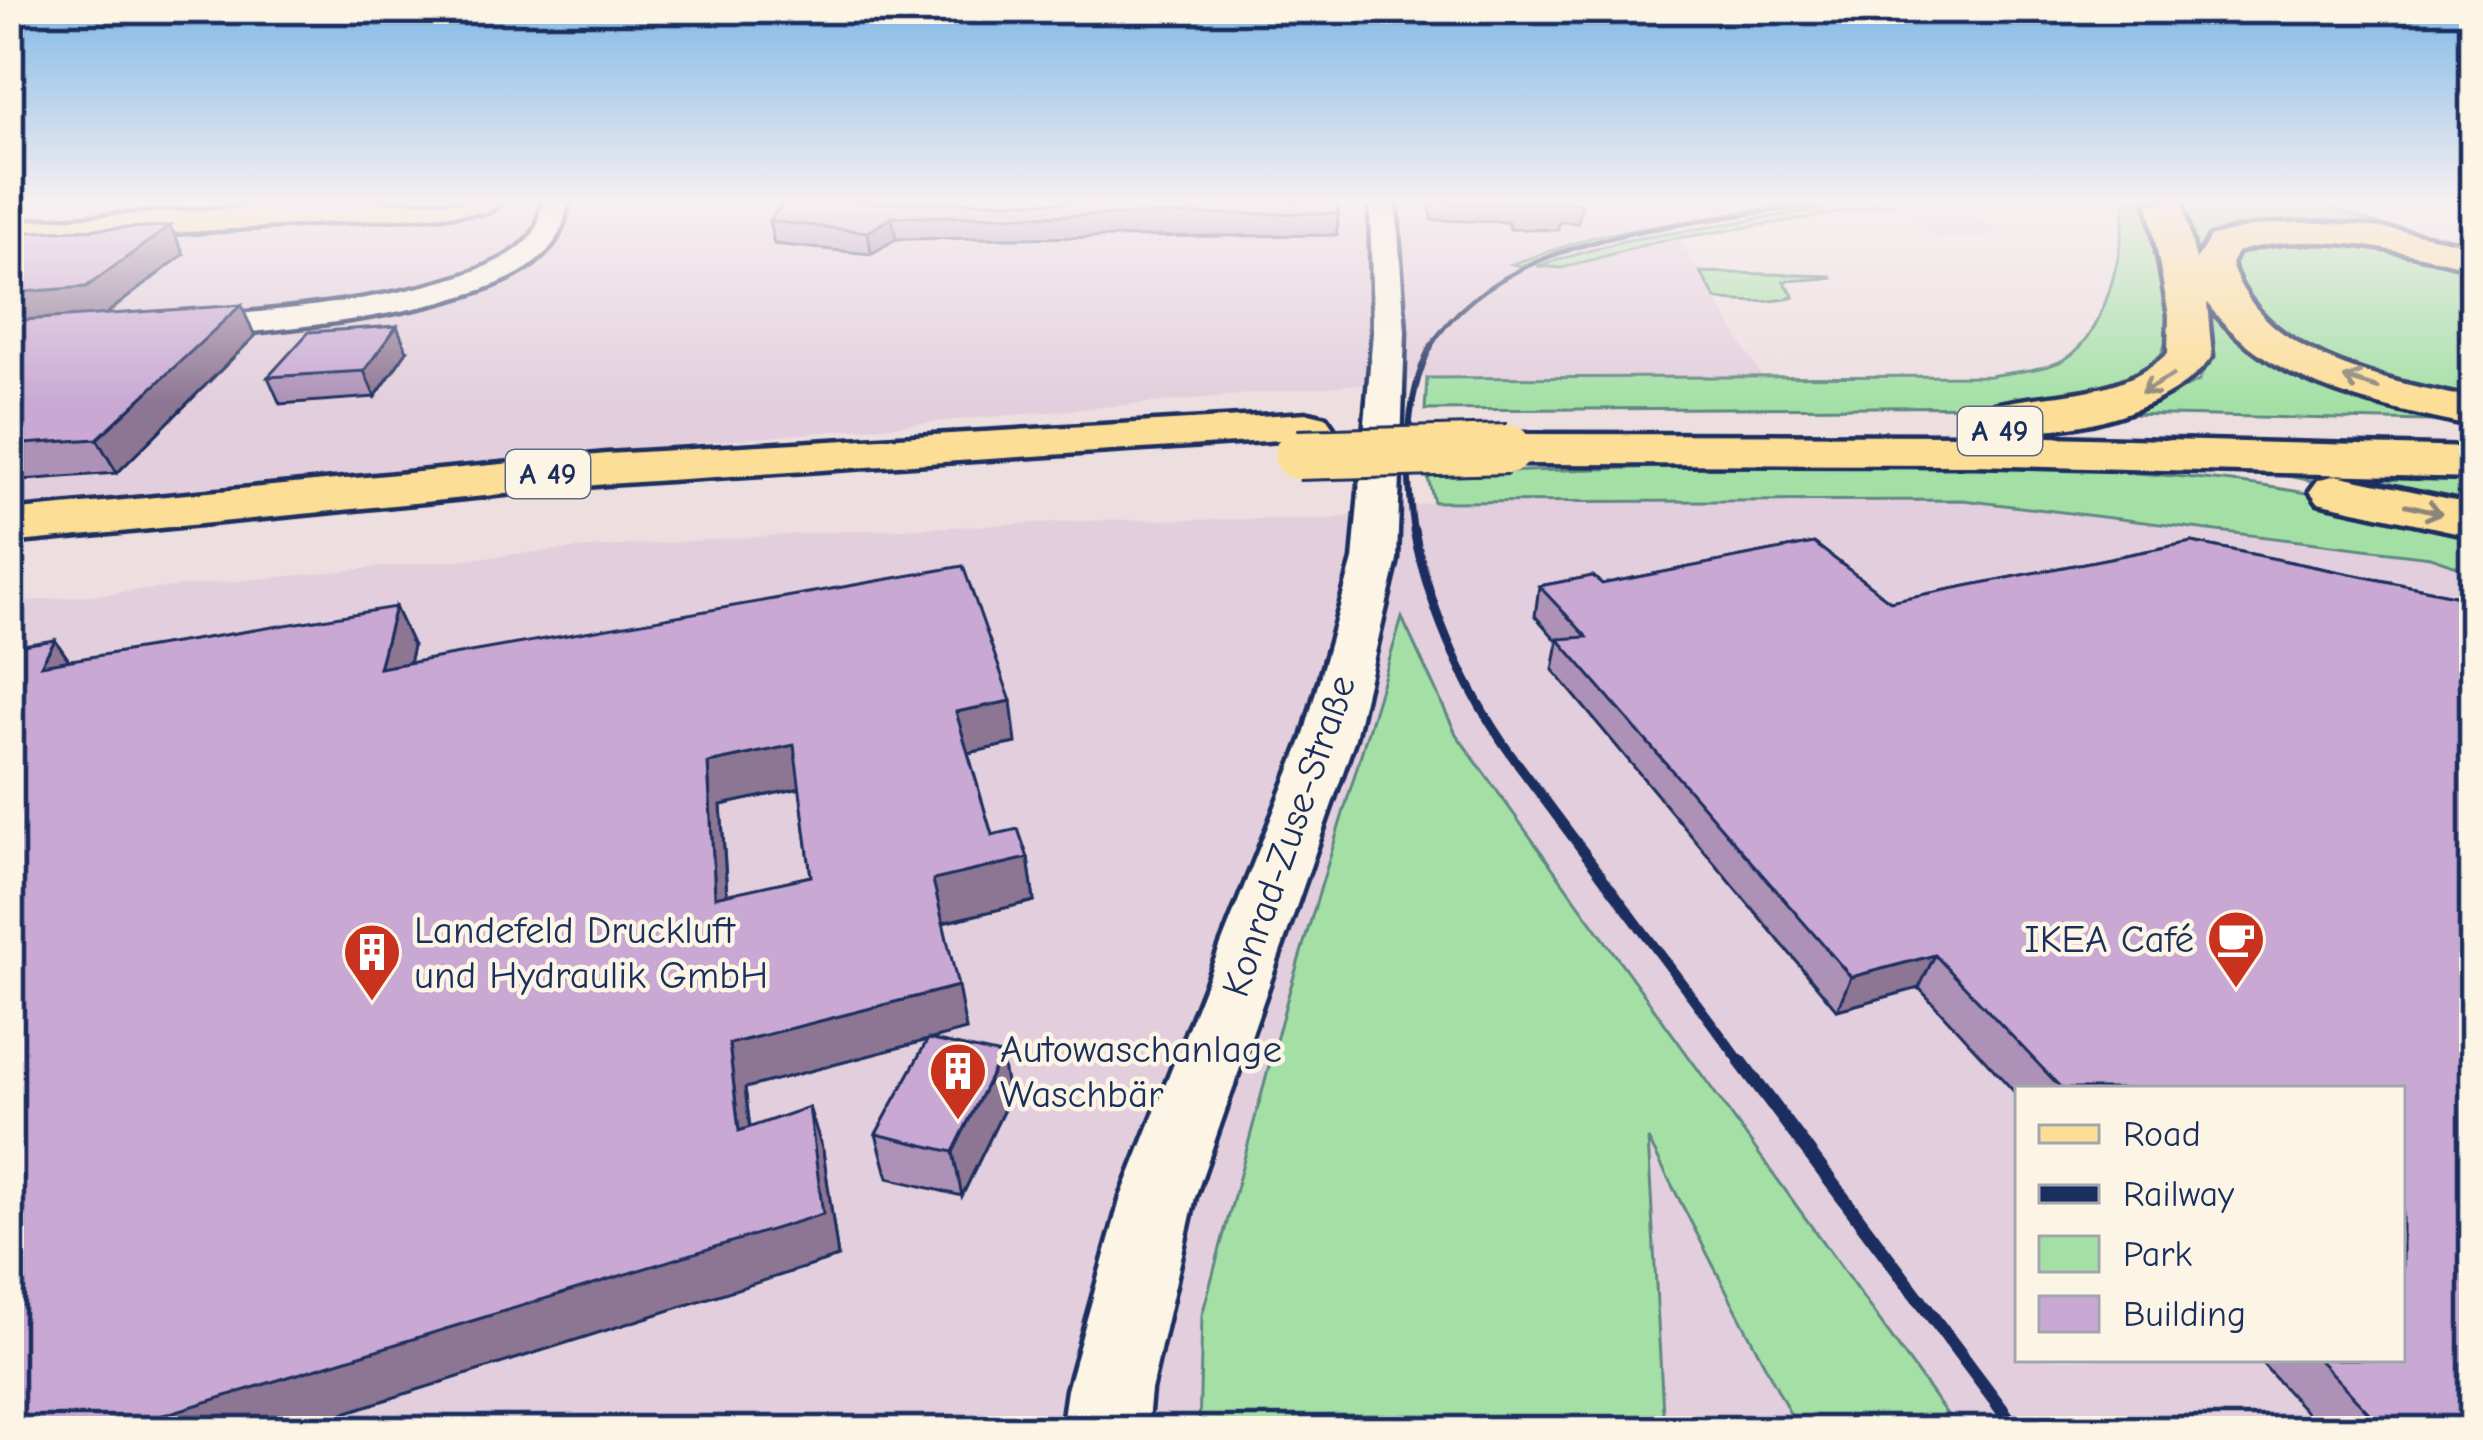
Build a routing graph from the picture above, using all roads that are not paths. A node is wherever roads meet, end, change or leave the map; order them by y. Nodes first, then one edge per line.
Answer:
1 (491, 269) edge
2 (1386, 269) edge
3 (2178, 269) edge
4 (2214, 269) edge
5 (145, 330) edge
6 (2474, 413) edge
7 (1511, 432) junction
8 (2474, 437) edge
9 (1304, 441) junction
10 (1975, 449) junction
11 (2474, 463) edge
12 (2474, 520) edge
13 (9, 527) edge
14 (9, 557) edge
15 (1104, 1431) edge

1 - 5 street
2 - 15 street, Konrad-Zuse-Straße
3 -> 7 main road
6 -> 4 main road
7 - 8 main road, A 49
7 - 9 main road, A 49, bridge
7 - 10 main road, A 49
9 - 13 main road, A 49
9 - 14 main road, A 49
10 - 11 main road, A 49
10 -> 12 main road

